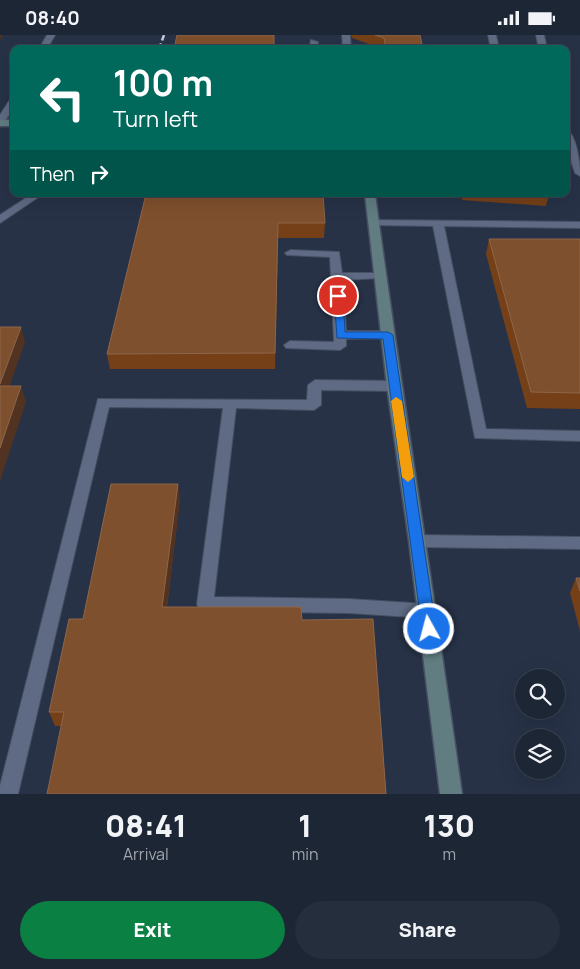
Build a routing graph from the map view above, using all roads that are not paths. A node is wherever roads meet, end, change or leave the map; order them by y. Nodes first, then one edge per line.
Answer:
1 (10, 105) edge
2 (0, 123) edge
3 (570, 144) edge
4 (580, 173) edge
5 (34, 197) edge
6 (370, 197) edge
7 (0, 220) edge
8 (374, 223) junction
9 (438, 223) junction
10 (580, 225) edge
11 (292, 253) dead end
12 (380, 275) junction
13 (337, 277) junction
14 (340, 335) junction
15 (388, 335) junction
16 (290, 345) dead end
17 (394, 386) junction
18 (230, 403) junction
19 (580, 436) edge
20 (418, 541) junction
21 (580, 543) edge
22 (427, 611) junction
23 (8, 794) edge
24 (451, 794) edge

1 - 2 lane
3 - 4 lane
5 - 7 lane
6 - 8 street
8 - 9 lane
8 - 12 street
9 - 10 lane
9 - 19 lane
11 - 13 lane
12 - 13 lane
12 - 15 street
13 - 14 lane
14 - 15 lane
14 - 16 lane
15 - 17 street
17 - 18 lane
17 - 20 street
18 - 22 lane
18 - 23 lane
20 - 21 lane
20 - 22 street
22 - 24 street

